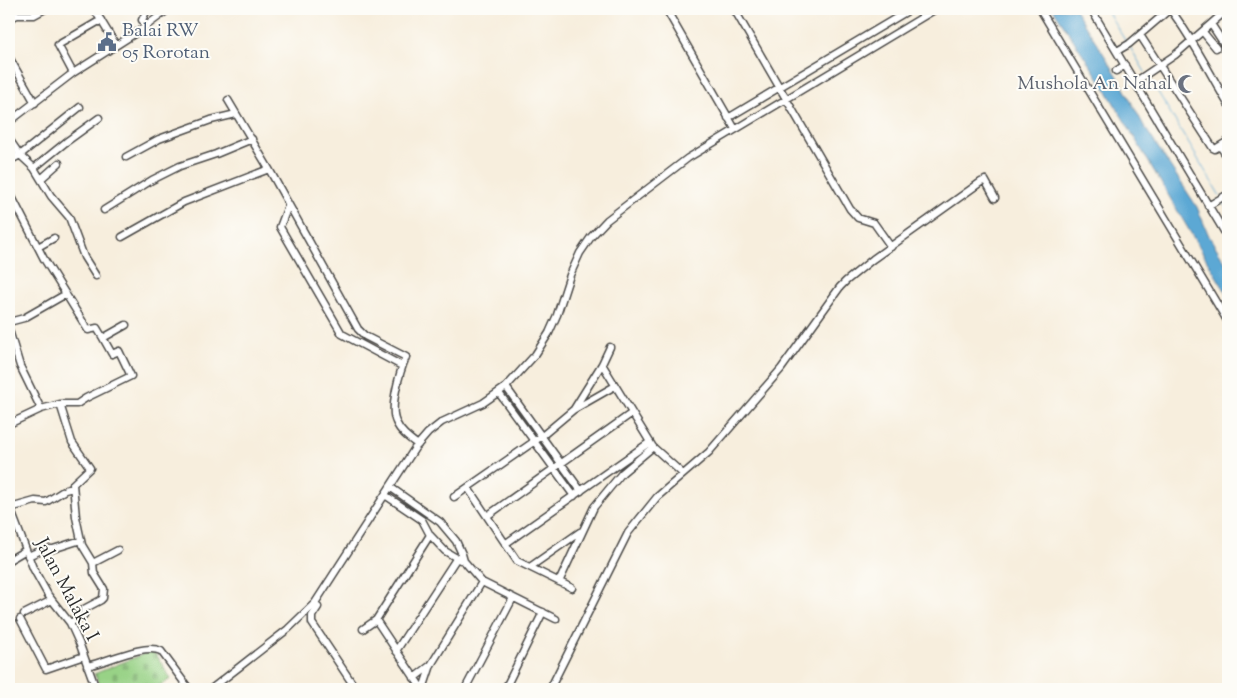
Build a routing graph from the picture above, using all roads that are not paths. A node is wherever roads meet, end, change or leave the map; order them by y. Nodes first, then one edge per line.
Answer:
1 (45, 9) edge
2 (94, 9) edge
3 (143, 9) edge
4 (169, 9) edge
5 (666, 9) edge
6 (734, 9) edge
7 (911, 9) edge
8 (936, 9) edge
9 (1040, 9) edge
10 (1091, 9) edge
11 (1227, 12) edge
12 (9, 19) edge
13 (100, 20) junction
14 (1211, 24) junction
15 (147, 26) junction
16 (1203, 32) junction
17 (1140, 35) junction
18 (1192, 40) junction
19 (116, 45) junction
20 (1216, 48) dead end
21 (1228, 50) edge
22 (1117, 51) junction
23 (9, 57) edge
24 (1125, 65) junction
25 (1160, 65) junction
26 (1116, 71) dead end
27 (73, 73) junction
28 (1135, 82) junction
29 (779, 88) junction
30 (1226, 97) edge
31 (228, 100) dead end
32 (786, 100) junction
33 (35, 103) junction
34 (1228, 104) edge
35 (80, 107) dead end
36 (236, 114) junction
37 (729, 117) junction
38 (99, 118) dead end
39 (9, 122) edge
40 (736, 129) junction
41 (9, 139) edge
42 (252, 139) junction
43 (1228, 141) edge
44 (1220, 146) junction
45 (20, 154) junction
46 (126, 157) dead end
47 (1228, 158) edge
48 (9, 161) edge
49 (59, 163) dead end
50 (34, 168) junction
51 (269, 169) junction
52 (41, 180) junction
53 (9, 191) edge
54 (1226, 195) edge
55 (994, 198) dead end
56 (1211, 204) junction
57 (288, 206) junction
58 (104, 210) dead end
59 (122, 237) dead end
60 (1228, 237) edge
61 (54, 238) dead end
62 (38, 247) junction
63 (891, 247) junction
64 (96, 276) dead end
65 (66, 294) junction
66 (9, 322) edge
67 (1228, 322) edge
68 (126, 325) dead end
69 (358, 329) junction
70 (9, 330) edge
71 (103, 338) junction
72 (352, 339) junction
73 (11, 343) edge
74 (610, 347) dead end
75 (602, 364) junction
76 (402, 366) junction
77 (615, 386) junction
78 (506, 387) junction
79 (499, 393) junction
80 (60, 404) junction
81 (41, 409) junction
82 (573, 410) junction
83 (632, 413) junction
84 (9, 424) edge
85 (542, 436) junction
86 (534, 442) junction
87 (418, 445) junction
88 (651, 445) junction
89 (561, 464) junction
90 (554, 469) junction
91 (683, 474) junction
92 (73, 487) junction
93 (390, 487) junction
94 (468, 488) junction
95 (581, 491) junction
96 (384, 495) junction
97 (574, 496) junction
98 (454, 497) dead end
99 (9, 506) edge
100 (427, 512) junction
101 (487, 516) junction
102 (422, 520) junction
103 (581, 531) junction
104 (430, 535) junction
105 (81, 540) junction
106 (505, 544) junction
107 (118, 550) dead end
108 (27, 553) junction
109 (462, 554) junction
110 (456, 559) junction
111 (9, 560) edge
112 (464, 561) junction
113 (93, 562) junction
114 (530, 567) junction
115 (482, 582) junction
116 (559, 582) junction
117 (572, 588) dead end
118 (513, 598) junction
119 (52, 600) junction
120 (318, 607) dead end
121 (544, 612) junction
122 (556, 618) dead end
123 (376, 620) junction
124 (70, 623) junction
125 (363, 629) dead end
126 (396, 651) junction
127 (84, 656) junction
128 (87, 666) junction
129 (431, 666) junction
130 (414, 678) junction
131 (96, 689) edge
132 (189, 689) edge
133 (211, 689) edge
134 (356, 689) edge
135 (422, 689) edge
136 (465, 689) edge
137 (505, 689) edge
138 (550, 689) edge

1 - 12 street
2 - 13 street
3 - 15 street
4 - 15 street
5 - 37 street
6 - 29 street
7 - 29 street
8 - 32 street
9 - 67 street
10 - 22 street
11 - 14 street
13 - 19 street
13 - 27 street
14 - 16 street
14 - 21 street
15 - 19 street
16 - 18 street
16 - 20 street
17 - 18 street
17 - 22 street
17 - 25 street
18 - 25 street
18 - 30 street
19 - 27 street
22 - 24 street
23 - 33 street
24 - 26 street
24 - 28 street
25 - 28 street
25 - 44 street
27 - 33 street
28 - 56 street
29 - 32 street
29 - 37 street
30 - 34 street
31 - 36 street
32 - 40 street
32 - 63 street
33 - 39 street
35 - 45 street
36 - 42 street
36 - 46 street
37 - 40 street
38 - 50 street
40 - 78 street
41 - 45 street
42 - 51 street
42 - 58 street
43 - 44 street
44 - 47 street
45 - 48 street
45 - 50 street
49 - 52 street
50 - 52 street
51 - 57 street
51 - 59 street
52 - 64 street
53 - 62 street
54 - 56 street
55 - 63 street
56 - 60 street
57 - 69 street
57 - 72 street
61 - 62 street
62 - 65 street
63 - 91 street
65 - 66 street
65 - 71 street
68 - 71 street
69 - 72 street
69 - 76 street
70 - 73 street
71 - 80 street
72 - 76 street
73 - 81 street
74 - 75 street
75 - 77 street
75 - 82 street
76 - 87 street
77 - 82 street
77 - 83 street
78 - 79 street
78 - 85 street
79 - 86 street
79 - 87 street
80 - 81 street
80 - 92 street
81 - 84 street
82 - 85 street
83 - 88 street
83 - 89 street
85 - 86 street
85 - 89 street
86 - 90 street
86 - 94 street
87 - 93 street
88 - 91 street
88 - 95 street
88 - 103 street
89 - 90 street
89 - 95 street
90 - 97 street
90 - 101 street
91 - 138 street
92 - 99 street
92 - 105 street
93 - 96 street
93 - 100 street
94 - 98 street
94 - 101 street
95 - 97 street
96 - 102 street
96 - 133 street
97 - 106 street
99 - 108 street, Jalan Malaka I
100 - 102 street
100 - 109 street
101 - 106 street
102 - 104 street
103 - 114 street
103 - 116 street
104 - 110 street
104 - 123 street
105 - 108 street
105 - 113 street
106 - 114 street
107 - 113 street
108 - 111 street
108 - 119 street, Jalan Malaka I
109 - 110 street
109 - 112 street
110 - 112 street
110 - 126 street
112 - 115 street
113 - 124 street
114 - 116 street
115 - 118 street
115 - 129 street
116 - 117 street
118 - 121 street
118 - 136 street
119 - 124 street, Jalan Malaka I
119 - 127 street
120 - 134 street
121 - 122 street
121 - 137 street
123 - 125 street
123 - 126 street
124 - 127 street, Jalan Malaka I
126 - 130 street
127 - 128 street, Jalan Malaka I
128 - 131 street, Jalan Malaka I
128 - 132 street
129 - 130 street
129 - 135 street
130 - 135 street

